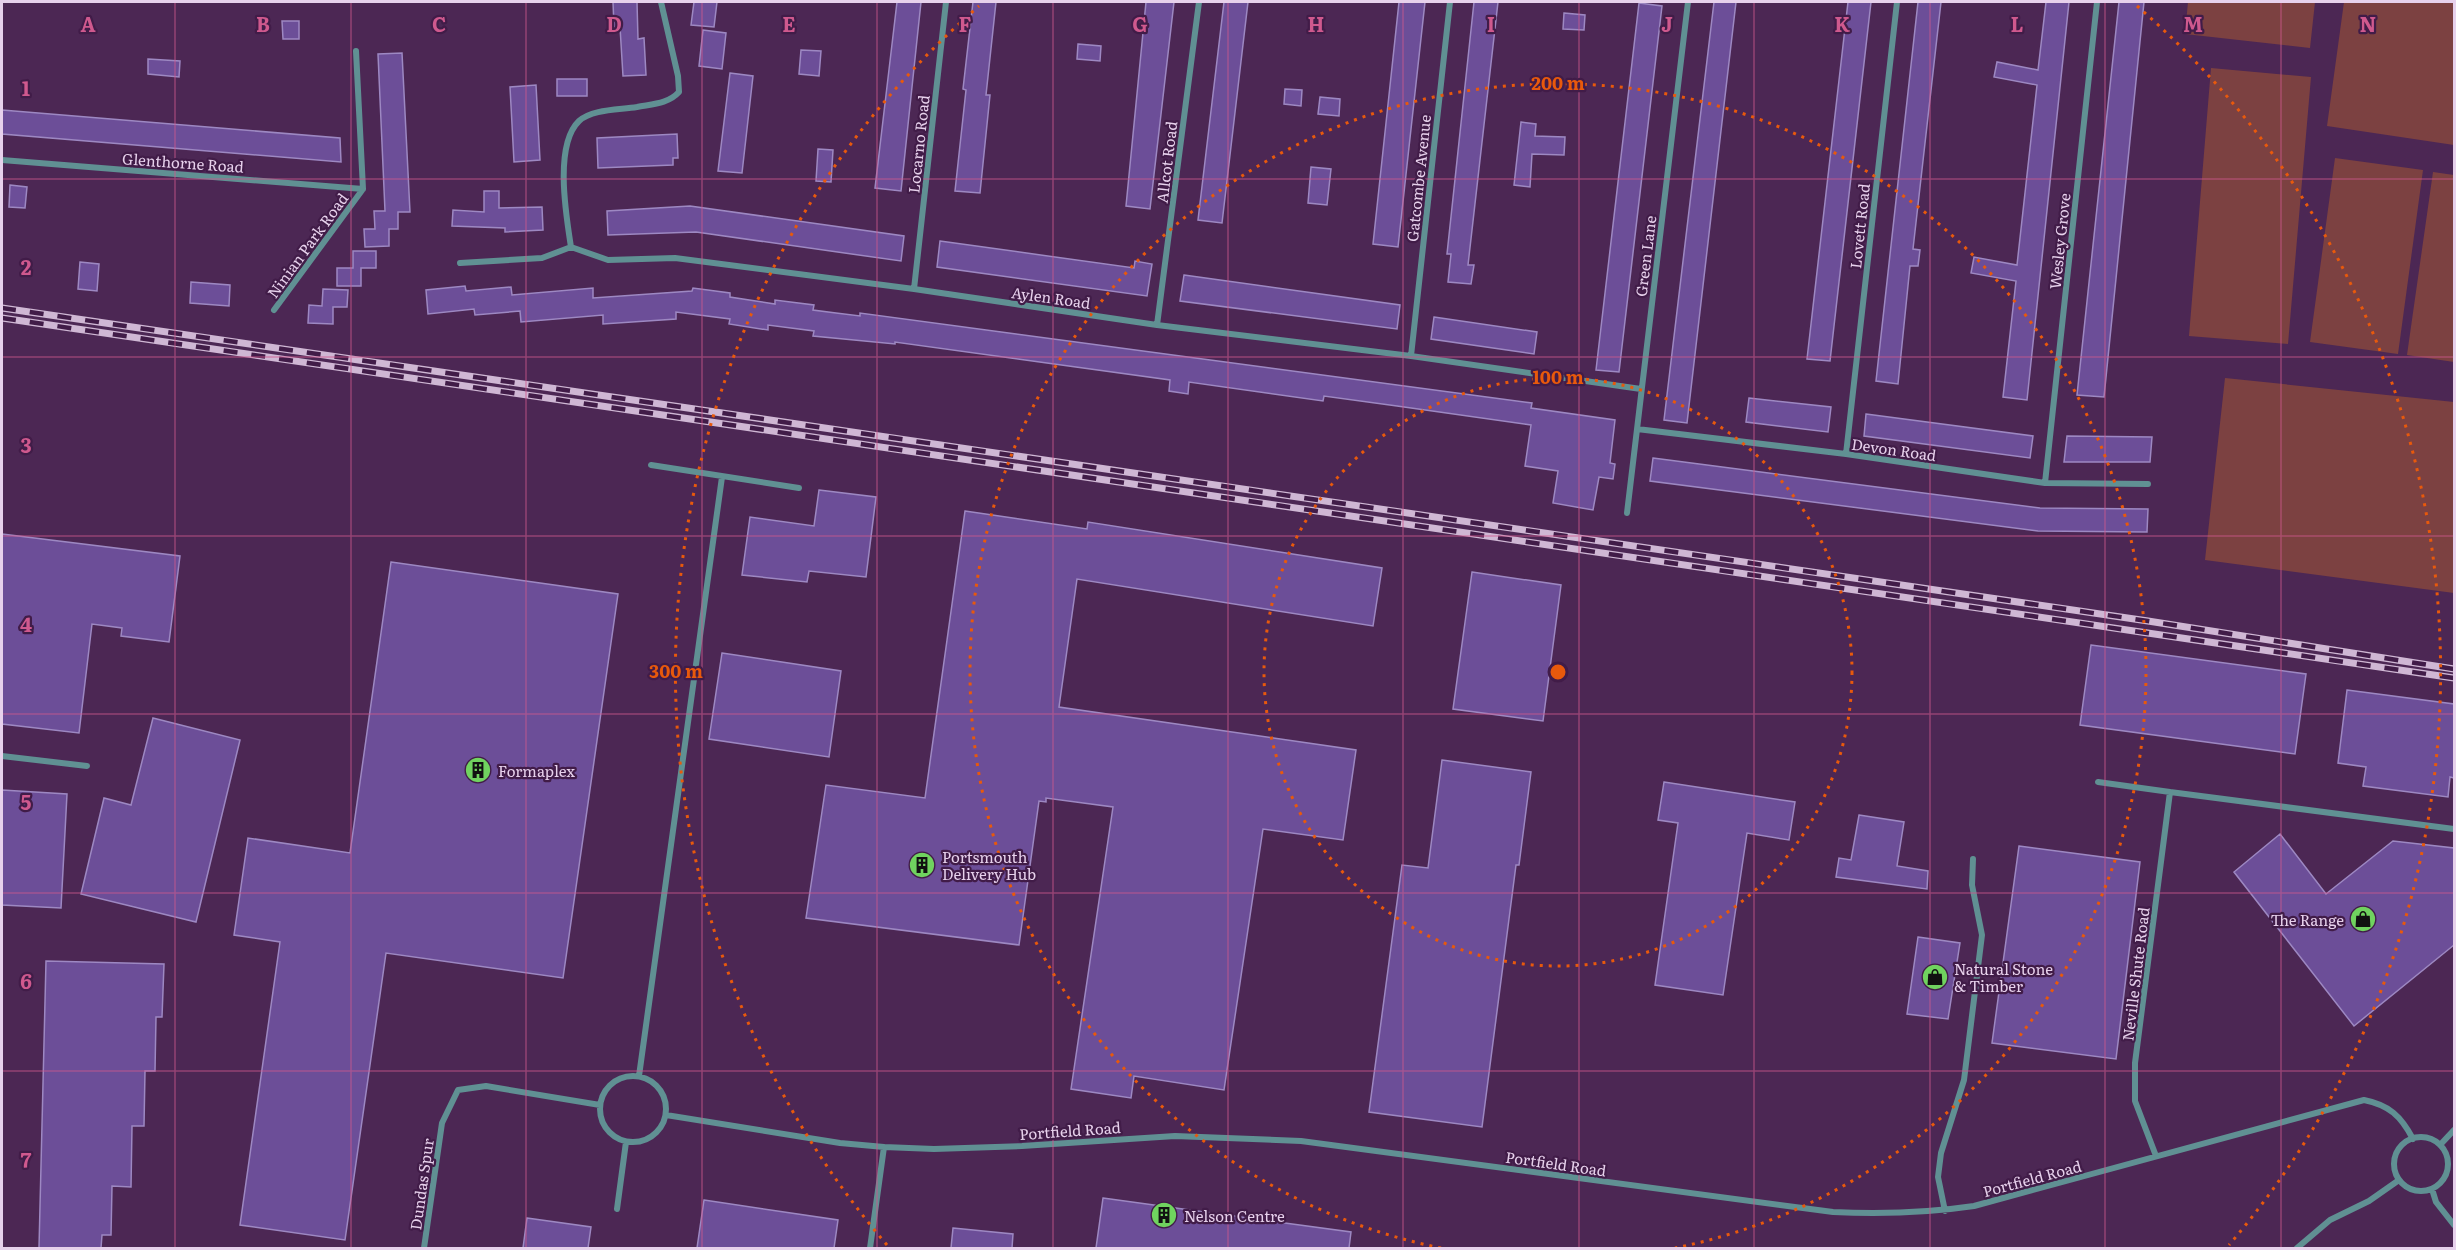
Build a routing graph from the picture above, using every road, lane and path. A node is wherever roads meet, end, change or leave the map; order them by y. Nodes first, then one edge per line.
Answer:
1 (661, 2) edge
2 (946, 2) edge
3 (1199, 2) edge
4 (1450, 2) edge
5 (1688, 2) edge
6 (1897, 2) edge
7 (2097, 2) edge
8 (356, 51) dead end
9 (2, 160) edge
10 (363, 189) junction
11 (571, 247) junction
12 (460, 263) dead end
13 (914, 290) junction
14 (273, 310) dead end
15 (1157, 325) junction
16 (1411, 356) junction
17 (1641, 389) junction
18 (1637, 429) junction
19 (1846, 454) junction
20 (651, 465) dead end
21 (722, 477) junction
22 (2045, 483) junction
23 (2148, 484) dead end
24 (799, 488) dead end
25 (1627, 513) dead end
26 (2, 756) edge
27 (87, 766) dead end
28 (2098, 782) dead end
29 (2170, 792) junction
30 (2454, 829) edge
31 (1973, 859) dead end
32 (639, 1076) junction
33 (600, 1105) junction
34 (666, 1115) junction
35 (2454, 1130) edge
36 (2413, 1139) junction
37 (626, 1142) junction
38 (2440, 1145) junction
39 (884, 1147) junction
40 (2156, 1156) junction
41 (2399, 1180) junction
42 (2432, 1189) junction
43 (617, 1209) dead end
44 (1945, 1211) junction
45 (2454, 1225) edge
46 (423, 1248) edge
47 (870, 1248) edge
48 (2297, 1248) edge

1 - 11 street
2 - 13 street, Locarno Road
3 - 15 street, Allcot Road
4 - 16 street, Gatcombe Avenue
5 - 17 street, Green Lane
6 - 19 street, Lovett Road
7 - 22 street, Wesley Grove
8 - 10 street, Ninian Park Road
9 - 10 street, Glenthorne Road
10 - 14 street, Ninian Park Road
11 - 12 street
11 - 13 street, Aylen Road
13 - 15 street, Aylen Road
15 - 16 street, Aylen Road
16 - 17 street, Aylen Road
17 - 18 street, Green Lane
18 - 19 street, Devon Road
18 - 25 street, Green Lane
19 - 22 street, Devon Road
20 - 21 street
21 - 24 street
21 - 32 street
22 - 23 street, Devon Road
26 - 27 street
28 - 29 street
29 - 30 street
29 - 40 street, Neville Shute Road
31 - 44 street
32 - 33 street
32 - 34 street
33 - 37 street
33 - 46 street, Dundas Spur
34 - 37 street
34 - 39 street, Portfield Road
35 - 38 street
36 - 38 street
36 - 40 street, Portfield Road
36 - 41 street
37 - 43 street
38 - 42 street
39 - 44 street, Portfield Road
39 - 47 street
40 - 44 street, Portfield Road
41 - 42 street
41 - 48 street
42 - 45 street

